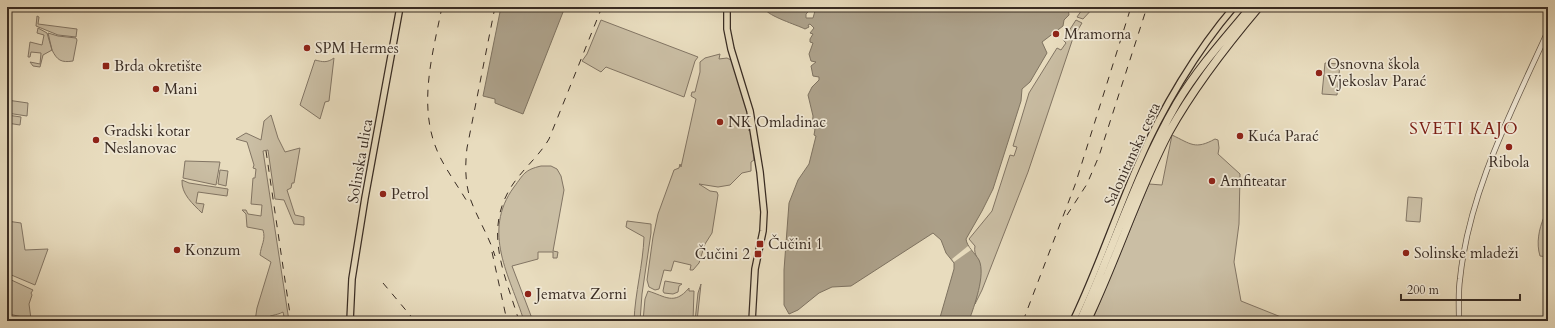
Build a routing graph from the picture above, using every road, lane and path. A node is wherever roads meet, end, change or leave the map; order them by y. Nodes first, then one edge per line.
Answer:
1 (400, 7) edge
2 (727, 7) edge
3 (1234, 7) edge
4 (1251, 7) edge
5 (1259, 7) edge
6 (1548, 31) edge
7 (350, 321) edge
8 (752, 321) edge
9 (1073, 321) edge
10 (1080, 321) edge
11 (1087, 321) edge
12 (1459, 321) edge

1 - 7 main road, Solinska ulica
2 - 8 main road
3 - 9 main road, Salonitanska cesta
4 - 10 highway
5 - 11 highway
6 - 12 street

